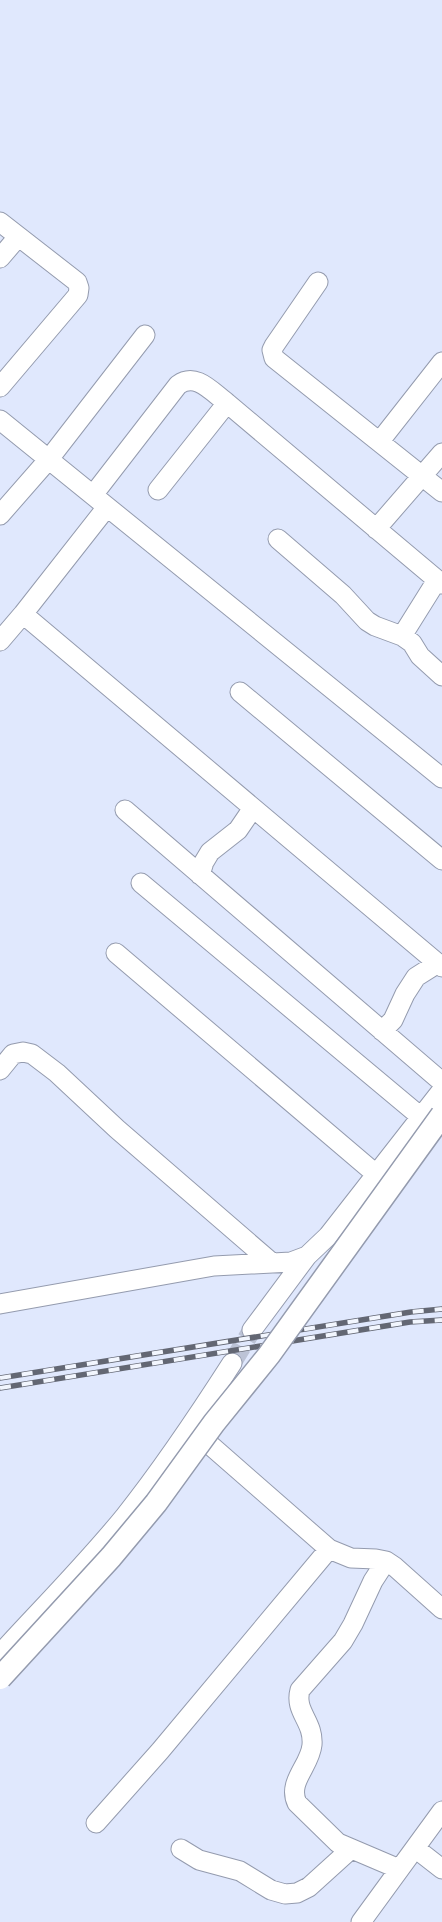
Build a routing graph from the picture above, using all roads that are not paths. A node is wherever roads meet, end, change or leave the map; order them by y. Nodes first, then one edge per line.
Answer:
1 (0, 222) edge
2 (18, 236) junction
3 (0, 258) edge
4 (318, 282) dead end
5 (145, 335) dead end
6 (442, 362) edge
7 (0, 388) edge
8 (226, 403) junction
9 (0, 420) edge
10 (380, 441) junction
11 (442, 453) edge
12 (49, 459) junction
13 (423, 475) junction
14 (158, 490) dead end
15 (442, 492) edge
16 (100, 501) junction
17 (0, 515) edge
18 (376, 529) junction
19 (278, 539) dead end
20 (440, 582) edge
21 (23, 614) junction
22 (402, 636) junction
23 (0, 641) edge
24 (442, 676) edge
25 (240, 692) dead end
26 (442, 778) edge
27 (253, 808) junction
28 (125, 810) dead end
29 (442, 860) edge
30 (200, 875) junction
31 (140, 882) dead end
32 (116, 953) dead end
33 (440, 965) edge
34 (382, 1031) junction
35 (0, 1070) edge
36 (442, 1082) edge
37 (442, 1090) edge
38 (432, 1116) edge
39 (377, 1175) junction
40 (307, 1256) junction
41 (272, 1263) junction
42 (0, 1304) edge
43 (252, 1330) tunnel mouth
44 (232, 1363) tunnel mouth
45 (191, 1428) junction
46 (329, 1549) junction
47 (386, 1561) junction
48 (442, 1609) edge
49 (0, 1654) edge
50 (0, 1678) edge
51 (442, 1811) edge
52 (96, 1823) dead end
53 (415, 1848) junction
54 (182, 1849) dead end
55 (351, 1849) junction
56 (399, 1869) junction
57 (442, 1869) edge
58 (361, 1922) edge

1 - 2 street
2 - 3 street
2 - 7 street
4 - 10 street
5 - 12 street
6 - 10 street
8 - 14 street
8 - 16 street
8 - 18 street
9 - 12 street
10 - 13 street
11 - 13 street
12 - 16 street
12 - 17 street
13 - 15 street
13 - 18 street
16 - 21 street
16 - 26 street
18 - 20 street
19 - 22 street
20 - 22 street
21 - 23 street
21 - 27 street
22 - 24 street
25 - 29 street
27 - 30 street
27 - 33 street
28 - 30 street
30 - 34 street
31 - 38 street
32 - 39 street
33 - 34 street
34 - 36 street
35 - 41 street
37 - 38 street
38 - 39 street
38 - 50 main road, bridge
39 - 40 street
40 - 41 street
40 - 43 street
41 - 42 street
44 - 45 street
45 - 46 street
45 - 49 street
46 - 47 street
46 - 52 street
47 - 48 street
47 - 55 street
51 - 53 street
53 - 56 street
53 - 57 street
54 - 55 street
55 - 56 street
56 - 58 street

